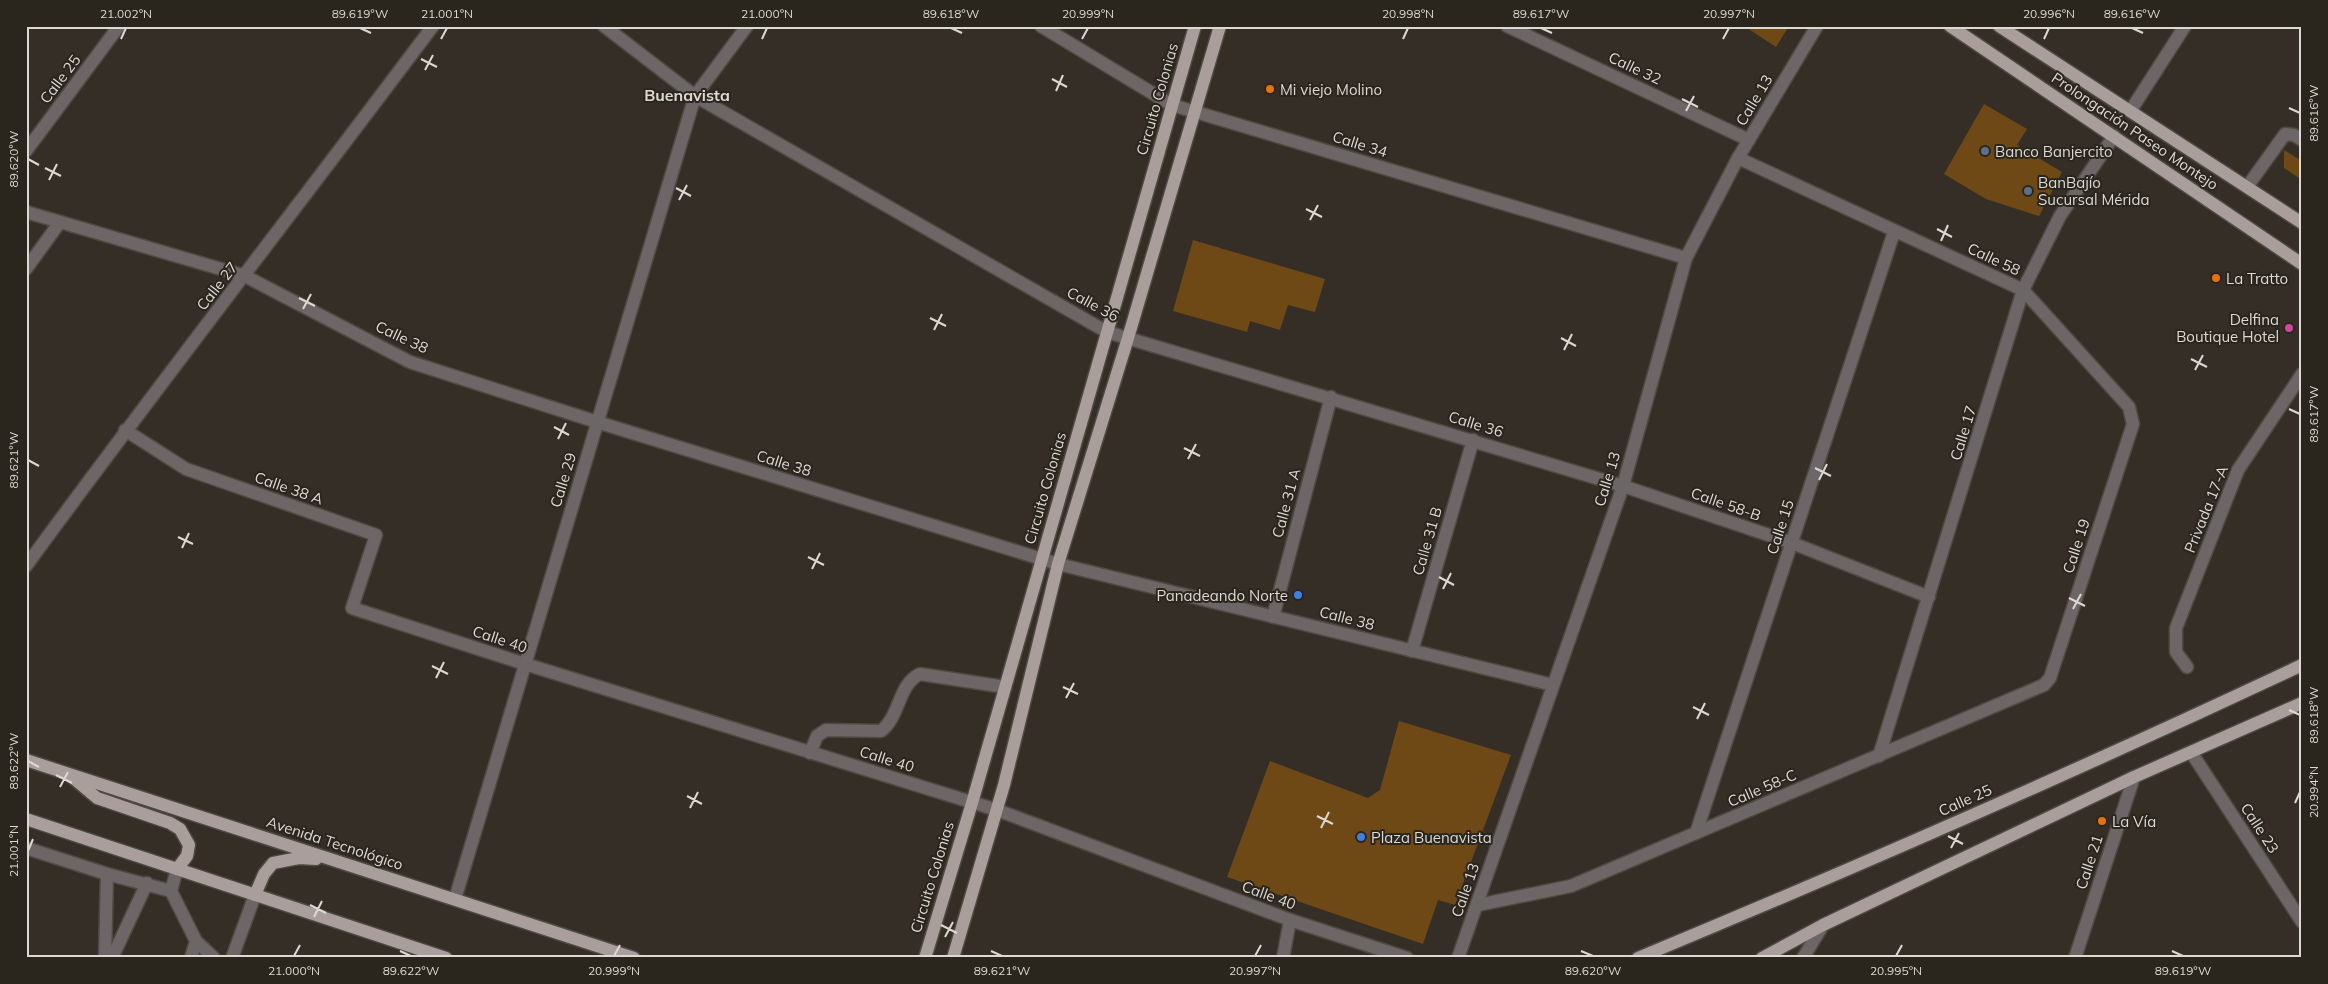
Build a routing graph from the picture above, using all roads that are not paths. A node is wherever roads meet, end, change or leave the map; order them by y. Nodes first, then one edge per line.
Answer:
1 (119, 26) edge
2 (433, 26) edge
3 (604, 26) edge
4 (747, 26) edge
5 (1041, 26) edge
6 (1195, 26) edge
7 (1220, 26) edge
8 (1507, 26) edge
9 (1817, 26) edge
10 (1950, 26) edge
11 (1999, 26) edge
12 (2185, 26) edge
13 (695, 96) junction
14 (1172, 106) junction
15 (2131, 110) junction
16 (1194, 112) junction
17 (2114, 136) junction
18 (1749, 140) junction
19 (2302, 140) edge
20 (26, 151) edge
21 (1738, 158) junction
22 (2247, 187) junction
23 (26, 212) edge
24 (60, 222) junction
25 (2302, 223) edge
26 (1894, 232) junction
27 (1686, 258) junction
28 (2302, 264) edge
29 (26, 269) edge
30 (245, 276) junction
31 (2023, 290) junction
32 (1107, 332) junction
33 (1128, 338) junction
34 (2302, 374) edge
35 (1331, 397) junction
36 (597, 422) junction
37 (2133, 424) joint
38 (125, 430) junction
39 (1473, 440) junction
40 (1623, 486) junction
41 (1792, 543) junction
42 (1041, 559) junction
43 (1058, 564) junction
44 (26, 566) edge
45 (1929, 597) junction
46 (352, 608) joint
47 (1273, 617) junction
48 (1412, 651) junction
49 (525, 664) junction
50 (2302, 666) edge
51 (2187, 667) dead end
52 (2050, 678) joint
53 (1553, 685) junction
54 (1005, 687) junction
55 (2302, 704) edge
56 (810, 752) junction
57 (2191, 752) junction
58 (1879, 756) junction
59 (26, 760) edge
60 (67, 774) junction
61 (2134, 777) junction
62 (972, 802) junction
63 (997, 810) junction
64 (26, 819) edge
65 (1696, 833) junction
66 (26, 848) edge
67 (333, 860) junction
68 (177, 869) junction
69 (107, 874) junction
70 (147, 883) junction
71 (170, 891) junction
72 (255, 895) junction
73 (455, 899) junction
74 (1478, 905) junction
75 (1290, 920) junction
76 (2302, 922) edge
77 (1823, 925) junction
78 (196, 941) junction
79 (415, 953) edge
80 (105, 958) edge
81 (112, 958) edge
82 (191, 958) edge
83 (214, 958) edge
84 (232, 958) edge
85 (446, 958) edge
86 (634, 958) edge
87 (925, 958) edge
88 (953, 958) edge
89 (1283, 958) edge
90 (1407, 958) edge
91 (1458, 958) edge
92 (1638, 958) edge
93 (1762, 958) edge
94 (1803, 958) edge
95 (2075, 958) edge

1 - 20 street, Calle 25
2 - 30 street, Calle 27
3 - 13 street, Calle 36
4 - 13 street, Calle 29
5 - 14 street, Calle 34
6 - 14 main road, Circuito Colonias
7 - 16 main road
8 - 18 street, Calle 32
9 - 18 street, Calle 13
10 - 17 main road, Prolongación Paseo Montejo
11 - 15 main road, Prolongación Paseo Montejo
12 - 15 street
13 - 32 street, Calle 36
13 - 36 street, Calle 29
14 - 16 street, Calle 34
14 - 32 main road, Circuito Colonias
15 - 22 main road, Prolongación Paseo Montejo
16 - 27 street, Calle 34
16 - 33 main road
17 - 28 main road, Prolongación Paseo Montejo
17 - 31 street, Calle 17
18 - 21 street, Calle 13
19 - 22 street
21 - 26 street, Calle 58
21 - 27 street, Calle 13
22 - 25 main road, Prolongación Paseo Montejo
23 - 24 street, Calle 38
24 - 29 street
24 - 30 street, Calle 38
26 - 31 street, Calle 58
26 - 41 street, Calle 15
27 - 40 street, Calle 13
30 - 36 street, Calle 38
30 - 38 street, Calle 27
31 - 37 street, Calle 58
31 - 45 street, Calle 17
32 - 33 street, Calle 36
32 - 42 main road, Circuito Colonias
33 - 35 street, Calle 36
33 - 43 main road
34 - 51 street, Privada 17-A
35 - 39 street, Calle 36
35 - 47 street, Calle 31 A
36 - 42 street, Calle 38
36 - 49 street, Calle 29
37 - 52 street, Calle 19
38 - 44 street, Calle 27
38 - 46 street, Calle 38 A
39 - 40 street, Calle 36
39 - 48 street, Calle 31 B
40 - 41 street, Calle 58-B
40 - 53 street, Calle 13
41 - 45 street, Calle 58-B
41 - 65 street, Calle 15
42 - 43 street, Calle 38
42 - 54 main road, Circuito Colonias
43 - 47 street, Calle 38
43 - 63 main road
45 - 58 street, Calle 17
46 - 49 street, Calle 40
47 - 48 street, Calle 38
48 - 53 street, Calle 38
49 - 56 street, Calle 40
49 - 73 street, Calle 29
50 - 92 main road, Calle 25
52 - 58 street, Calle 58-C
53 - 74 street, Calle 13
54 - 56 street
54 - 62 main road, Circuito Colonias
55 - 57 main road
56 - 62 street, Calle 40
57 - 61 main road
57 - 76 street, Calle 23
58 - 65 street, Calle 58-C
59 - 60 main road, Avenida Tecnológico
60 - 67 main road, Avenida Tecnológico
60 - 68 main road
61 - 77 main road
61 - 95 street, Calle 21
62 - 63 street, Calle 40
62 - 87 main road, Circuito Colonias
63 - 75 street, Calle 40
63 - 88 main road
64 - 68 main road
65 - 74 street, Calle 58-C
66 - 69 street
67 - 72 main road
67 - 73 main road, Avenida Tecnológico
68 - 71 street
68 - 72 main road
69 - 70 street
69 - 80 street
70 - 71 street
70 - 81 street
71 - 78 street
72 - 79 main road
72 - 84 street
73 - 86 main road, Avenida Tecnológico
74 - 91 street, Calle 13
75 - 89 street
75 - 90 street, Calle 40
77 - 93 main road
77 - 94 street
78 - 82 street
78 - 83 street
79 - 85 main road

